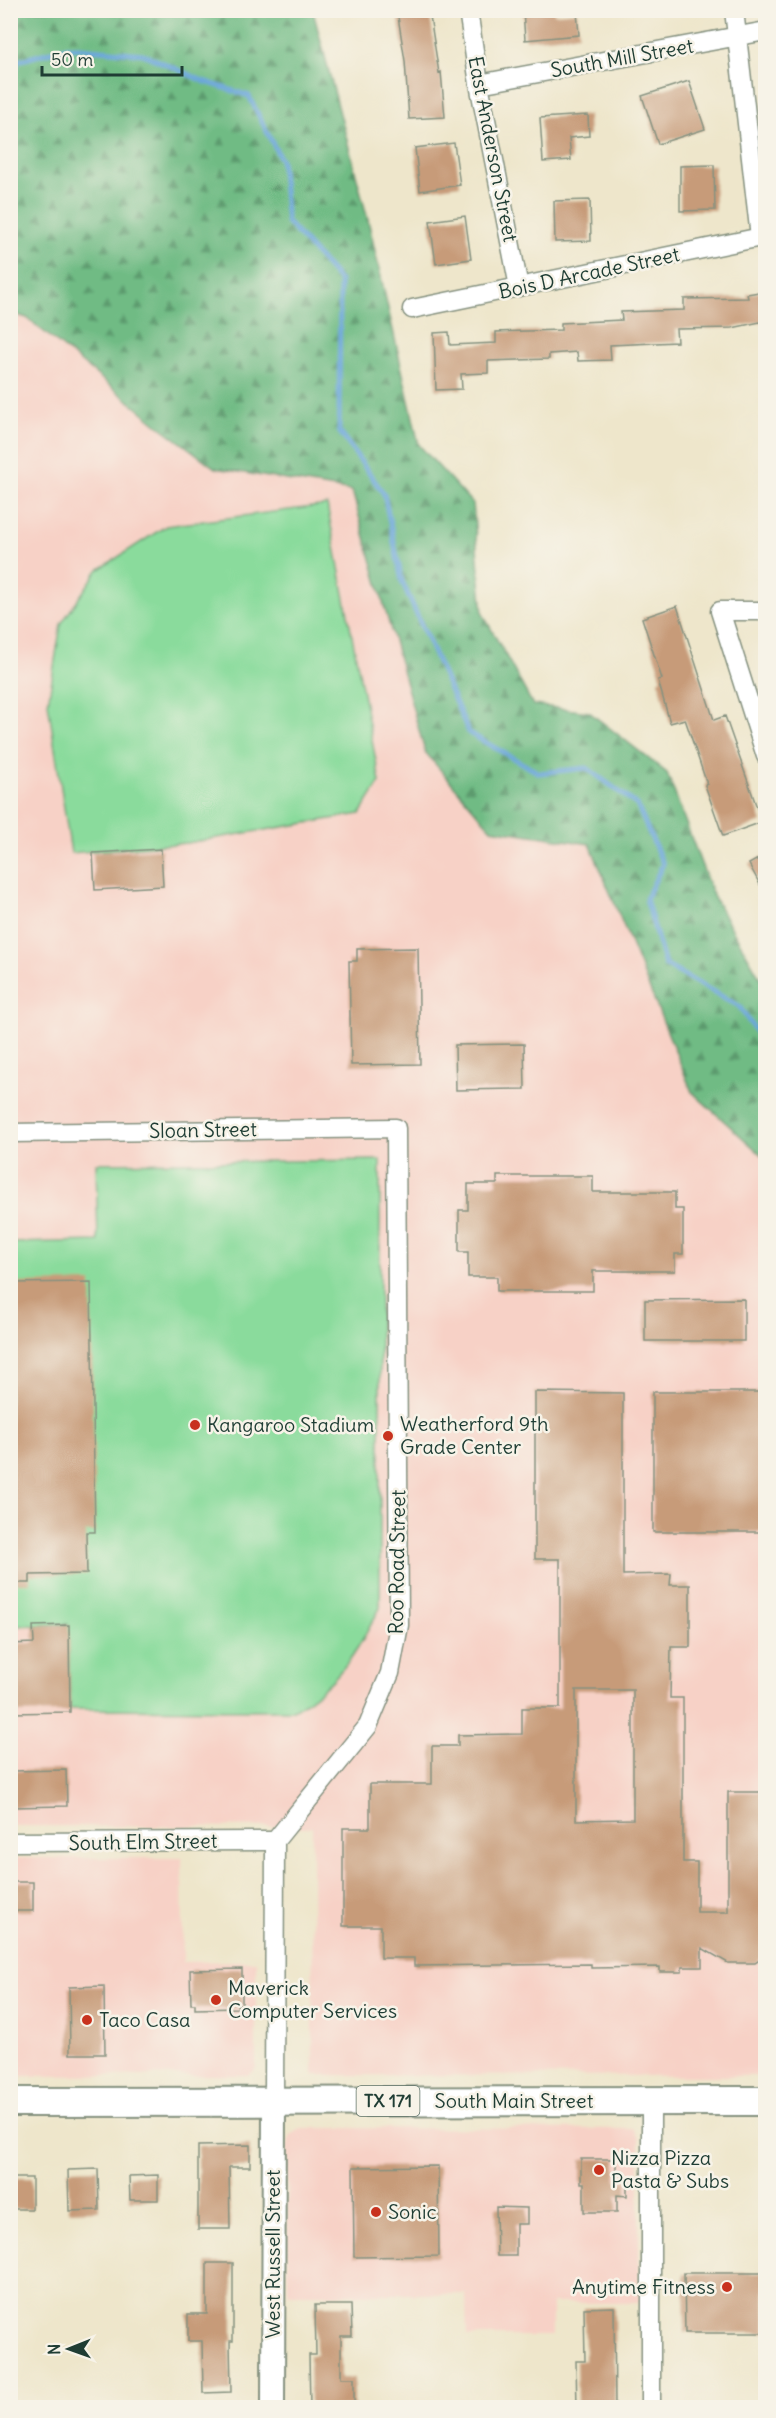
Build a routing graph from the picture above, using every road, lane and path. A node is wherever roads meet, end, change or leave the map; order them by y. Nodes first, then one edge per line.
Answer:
1 (468, 10) edge
2 (734, 10) edge
3 (765, 31) edge
4 (737, 38) junction
5 (479, 84) junction
6 (763, 237) edge
7 (519, 287) junction
8 (412, 309) dead end
9 (765, 611) edge
10 (765, 756) edge
11 (396, 1128) joint
12 (10, 1133) edge
13 (275, 1840) junction
14 (10, 1842) edge
15 (274, 2101) junction
16 (765, 2101) edge
17 (10, 2102) edge
18 (651, 2102) junction
19 (273, 2408) edge
20 (651, 2408) edge

1 - 5 street, East Anderson Street
2 - 4 street
3 - 4 street, South Mill Street
4 - 5 street, South Mill Street
4 - 6 street
5 - 7 street, East Anderson Street
6 - 7 street, Bois D Arcade Street
7 - 8 street, Bois D Arcade Street
9 - 10 street
11 - 12 street, Sloan Street
11 - 13 street, Roo Road Street
13 - 14 street, South Elm Street
13 - 15 street
15 - 17 main road, South Main Street / TX 171
15 - 18 main road, South Main Street / TX 171
15 - 19 street, West Russell Street
16 - 18 main road, South Main Street / TX 171
18 - 20 street

